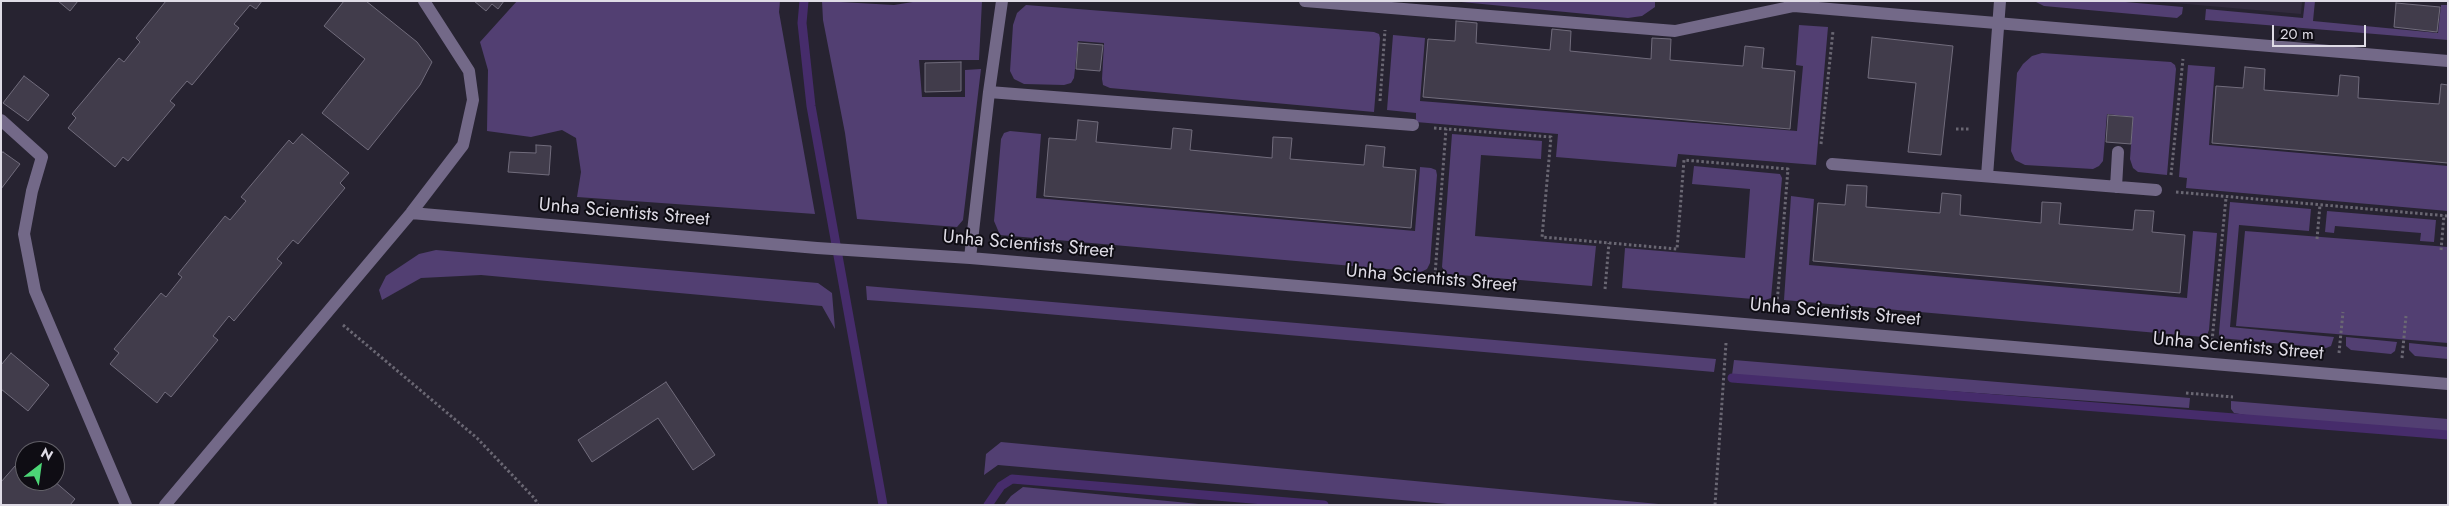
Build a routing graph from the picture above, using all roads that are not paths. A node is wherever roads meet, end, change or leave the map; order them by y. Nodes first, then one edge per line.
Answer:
1 (424, 1) edge
2 (1002, 1) edge
3 (1305, 1) edge
4 (2000, 1) edge
5 (1998, 23) junction
6 (2448, 61) edge
7 (988, 92) junction
8 (1, 120) edge
9 (1413, 125) road end
10 (2118, 152) dead end
11 (1832, 164) road end
12 (1987, 176) junction
13 (2116, 187) junction
14 (2156, 190) road end
15 (411, 214) junction
16 (970, 258) junction
17 (2448, 384) edge
18 (126, 505) edge
19 (165, 505) edge

1 - 15 street
2 - 7 street
3 - 5 street
4 - 5 street
5 - 6 street
5 - 12 street
7 - 9 street
7 - 16 street
8 - 18 street
10 - 13 street
11 - 12 street
12 - 13 street
13 - 14 street
15 - 16 street, Unha Scientists Street
15 - 19 street
16 - 17 street, Unha Scientists Street

